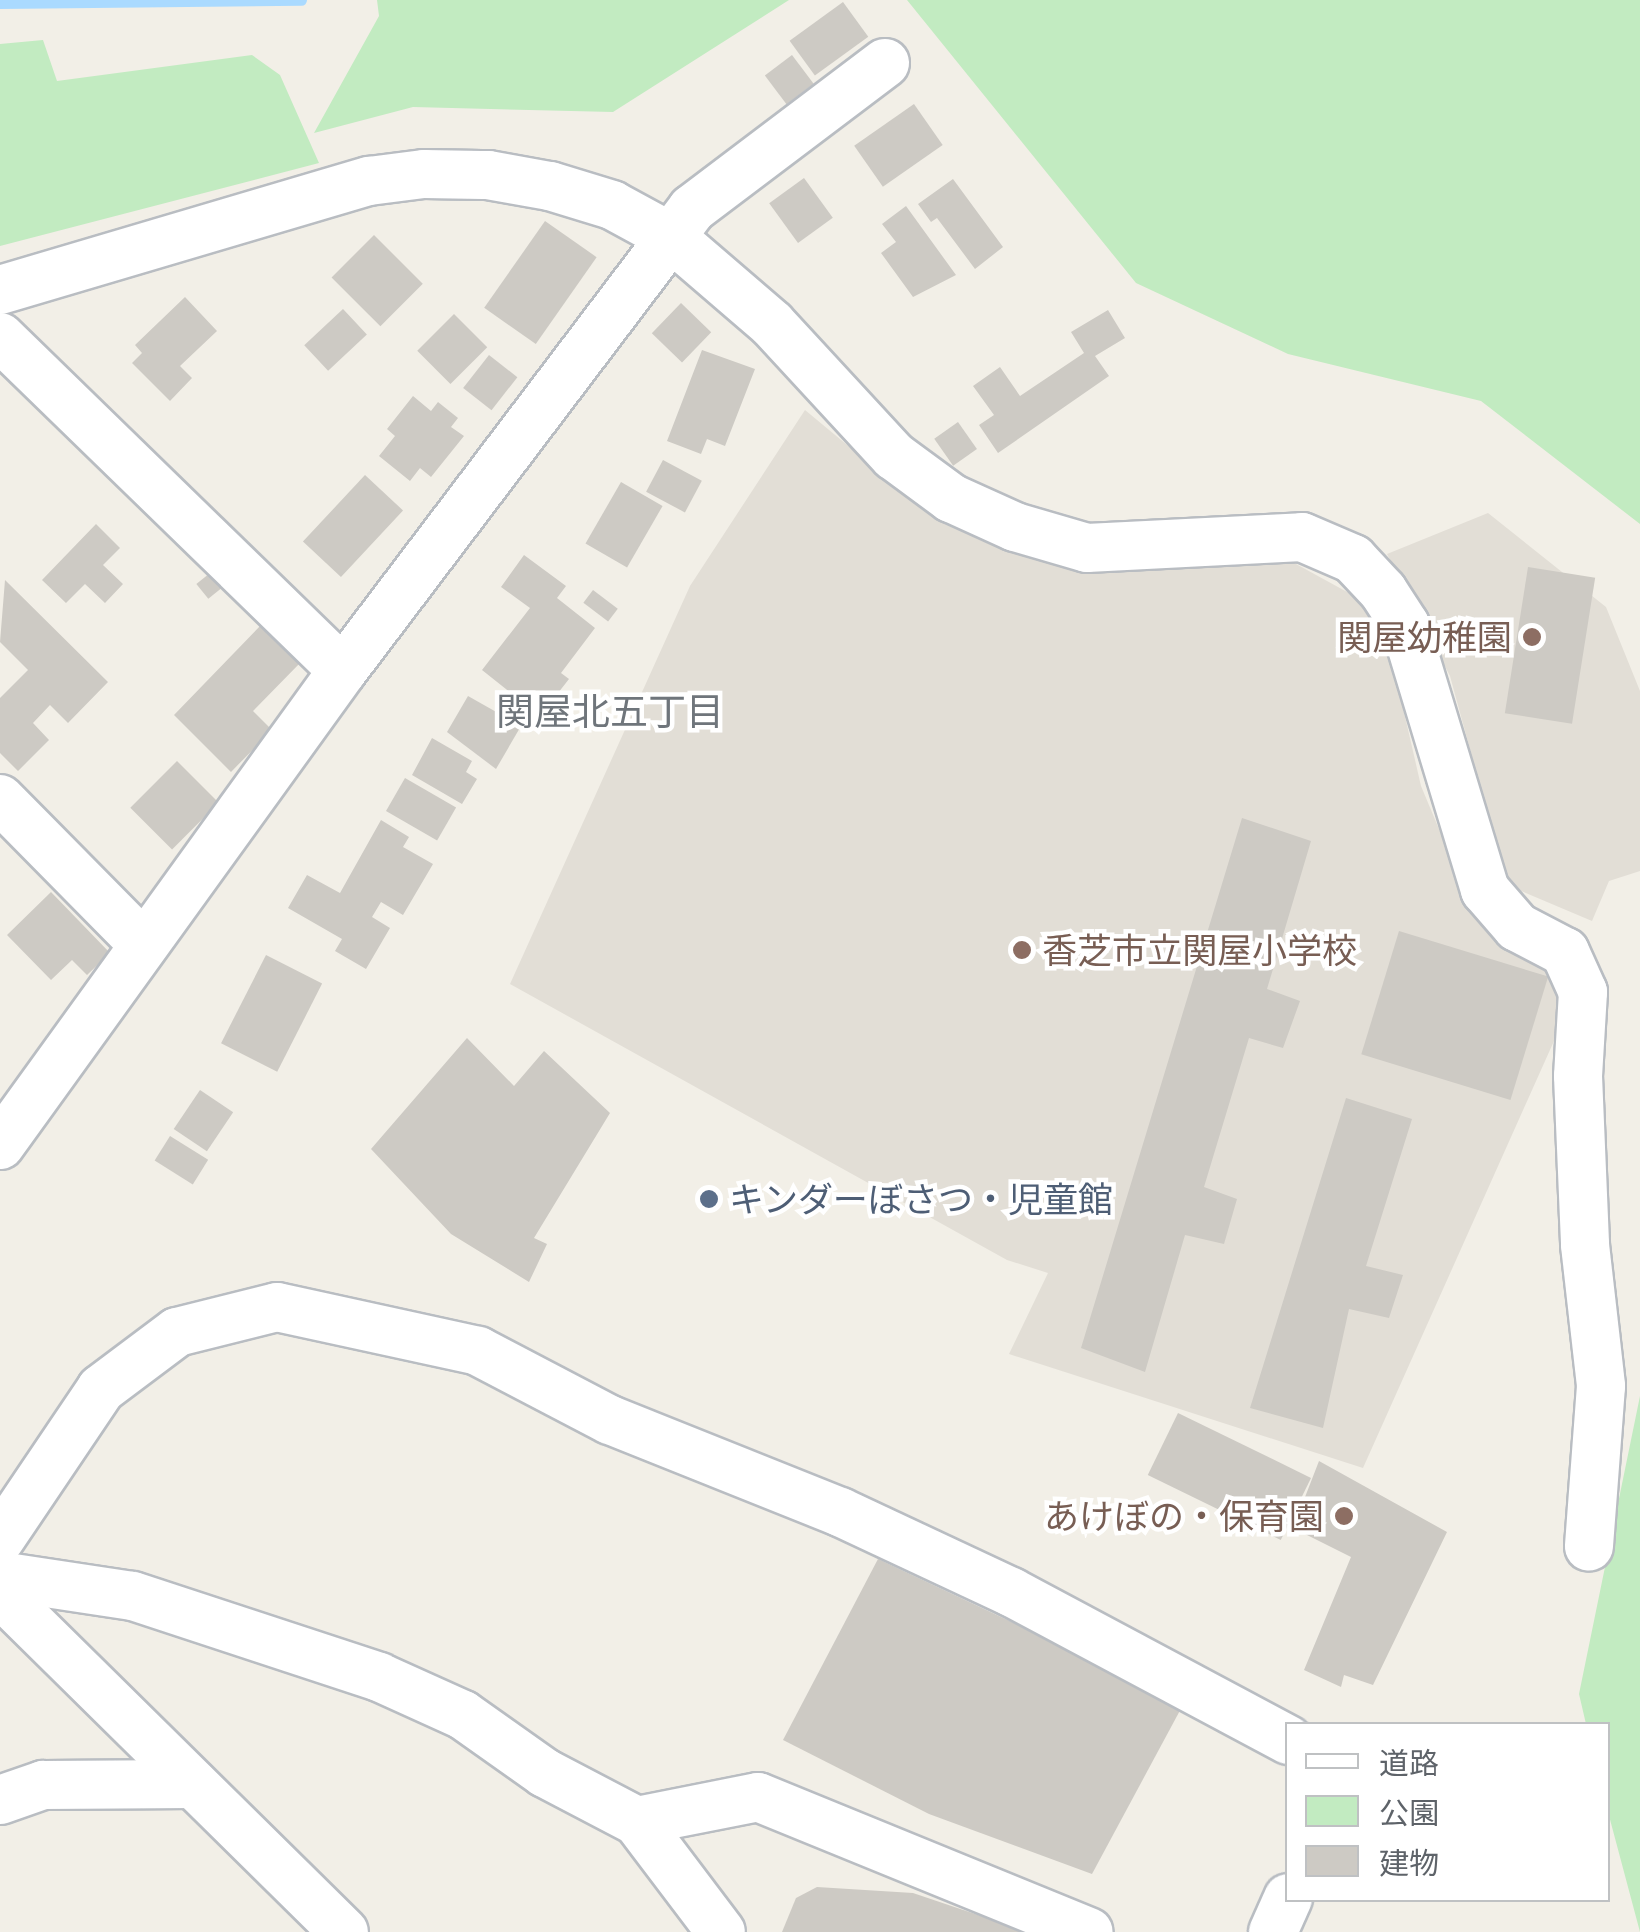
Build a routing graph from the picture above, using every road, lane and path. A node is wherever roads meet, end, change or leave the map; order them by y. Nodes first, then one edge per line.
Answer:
1 (885, 63) dead end
2 (671, 237) junction
3 (0, 290) edge
4 (0, 337) edge
5 (343, 670) junction
6 (0, 800) edge
7 (144, 945) junction
8 (0, 1145) edge
9 (0, 1539) edge
10 (1590, 1547) dead end
11 (0, 1576) edge
12 (0, 1593) edge
13 (1285, 1738) edge
14 (192, 1784) junction
15 (0, 1800) edge
16 (637, 1821) junction
17 (1286, 1902) edge
18 (344, 1932) edge
19 (721, 1932) edge
20 (1088, 1932) edge
21 (1273, 1932) edge

1 - 2 street
2 - 3 street
2 - 5 street
2 - 10 street
4 - 5 street
5 - 7 street
6 - 7 street
7 - 8 street
9 - 13 street
11 - 16 street
12 - 14 street
14 - 15 street
14 - 18 street
16 - 19 street
16 - 20 street
17 - 21 street

